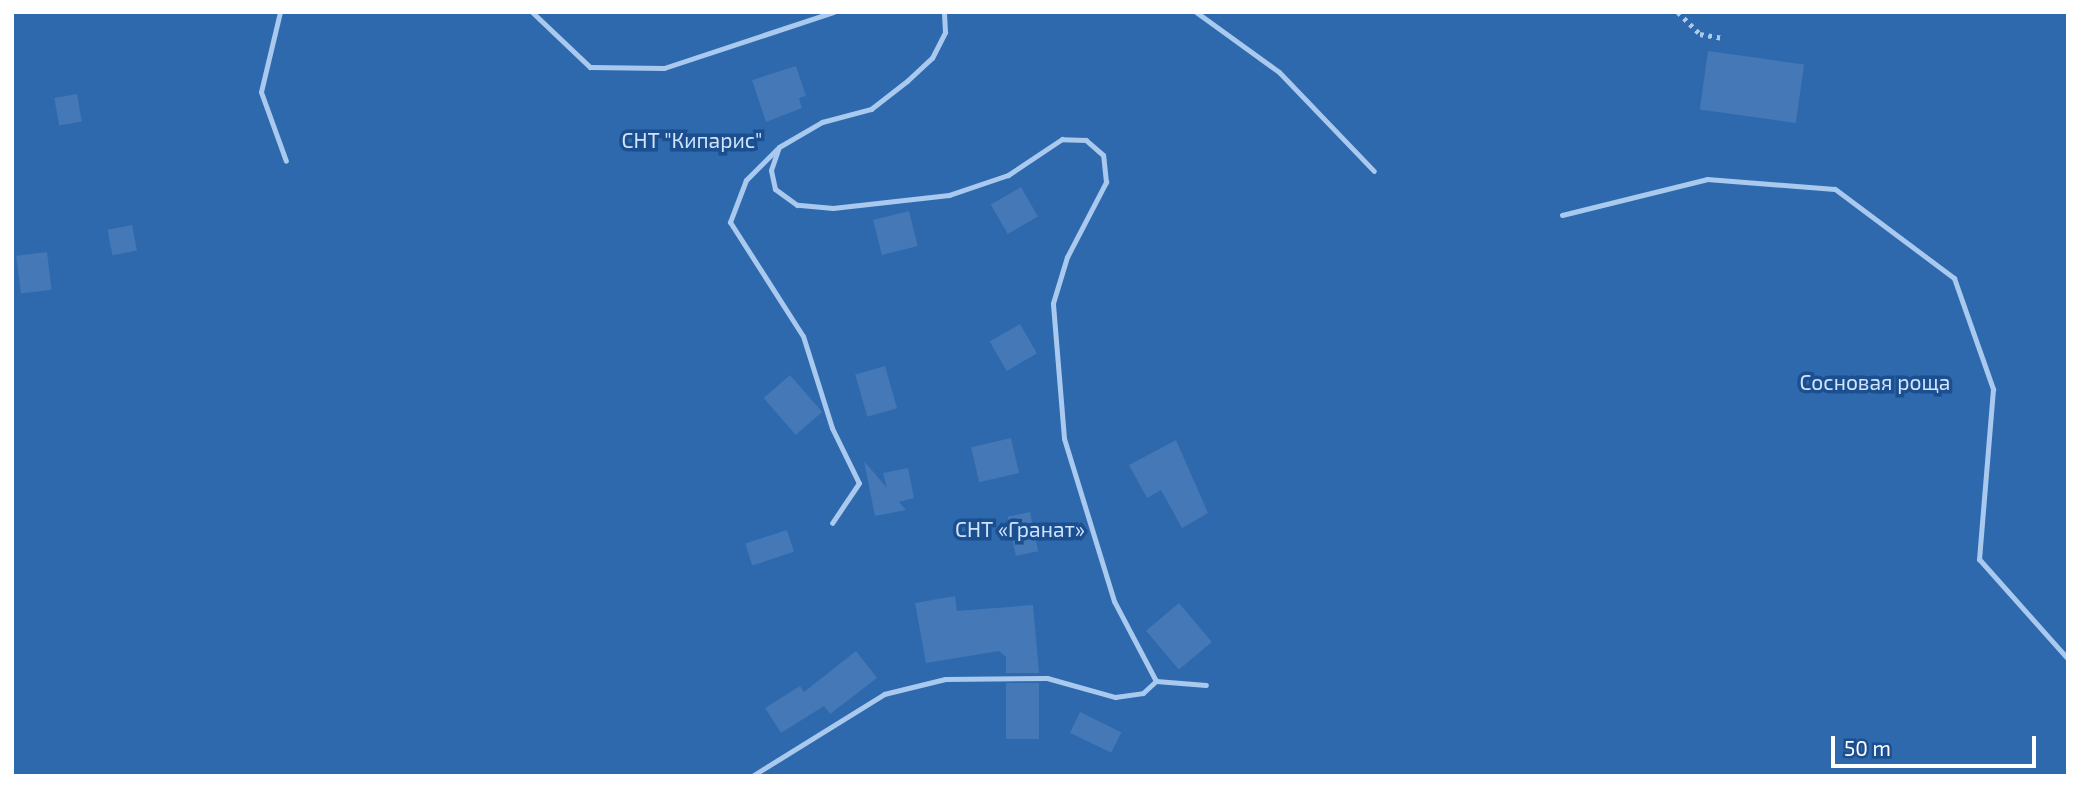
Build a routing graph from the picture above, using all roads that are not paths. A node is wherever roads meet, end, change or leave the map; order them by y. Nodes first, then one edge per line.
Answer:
1 (279, 12) edge
2 (532, 12) edge
3 (833, 12) edge
4 (944, 12) edge
5 (1196, 12) edge
6 (779, 147) junction
7 (286, 161) dead end
8 (1374, 171) dead end
9 (1562, 215) dead end
10 (832, 523) dead end
11 (2068, 659) edge
12 (1156, 681) junction
13 (1206, 685) dead end
14 (752, 776) edge

1 - 7 lane
2 - 3 lane
4 - 6 lane
5 - 8 lane
6 - 10 lane
6 - 12 lane
9 - 11 lane
12 - 13 lane
12 - 14 lane

